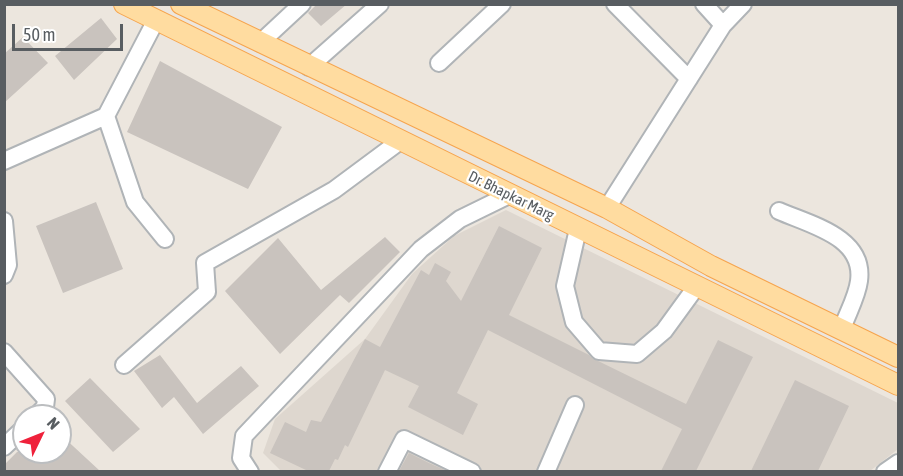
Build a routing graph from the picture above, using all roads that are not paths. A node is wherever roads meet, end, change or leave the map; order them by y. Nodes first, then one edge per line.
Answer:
1 (124, 4) edge
2 (181, 4) edge
3 (302, 4) edge
4 (380, 4) edge
5 (502, 4) edge
6 (615, 4) edge
7 (704, 4) edge
8 (743, 4) edge
9 (156, 20) junction
10 (723, 25) junction
11 (260, 43) junction
12 (439, 63) dead end
13 (309, 67) junction
14 (689, 79) junction
15 (106, 116) junction
16 (400, 141) junction
17 (4, 161) edge
18 (509, 195) junction
19 (607, 208) junction
20 (779, 211) dead end
21 (4, 221) edge
22 (578, 229) junction
23 (165, 239) dead end
24 (4, 275) edge
25 (696, 287) junction
26 (842, 329) junction
27 (4, 351) edge
28 (898, 357) edge
29 (124, 365) dead end
30 (898, 386) edge
31 (45, 404) edge
32 (575, 405) dead end
33 (898, 463) edge
34 (250, 471) edge
35 (387, 471) edge
36 (472, 471) edge
37 (546, 471) edge
38 (885, 471) edge

1 - 9 main road, Dr. Bhapkar Marg
2 - 11 main road, Dr. Bhapkar Marg
3 - 11 street
4 - 13 street
5 - 12 street
6 - 14 street
7 - 10 street
8 - 10 street
9 - 15 street
9 - 16 main road, Dr. Bhapkar Marg
10 - 14 street
11 - 13 main road, Dr. Bhapkar Marg
13 - 19 main road, Dr. Bhapkar Marg
14 - 19 street
15 - 17 street
15 - 23 street
16 - 18 main road, Dr. Bhapkar Marg
16 - 29 street
18 - 22 main road, Dr. Bhapkar Marg
18 - 34 street
19 - 26 main road, Dr. Bhapkar Marg
20 - 26 street
21 - 24 street
22 - 25 main road, Dr. Bhapkar Marg
22 - 25 street
25 - 30 main road, Dr. Bhapkar Marg
26 - 28 main road, Dr. Bhapkar Marg
27 - 31 street
32 - 37 street
33 - 38 street
35 - 36 street

